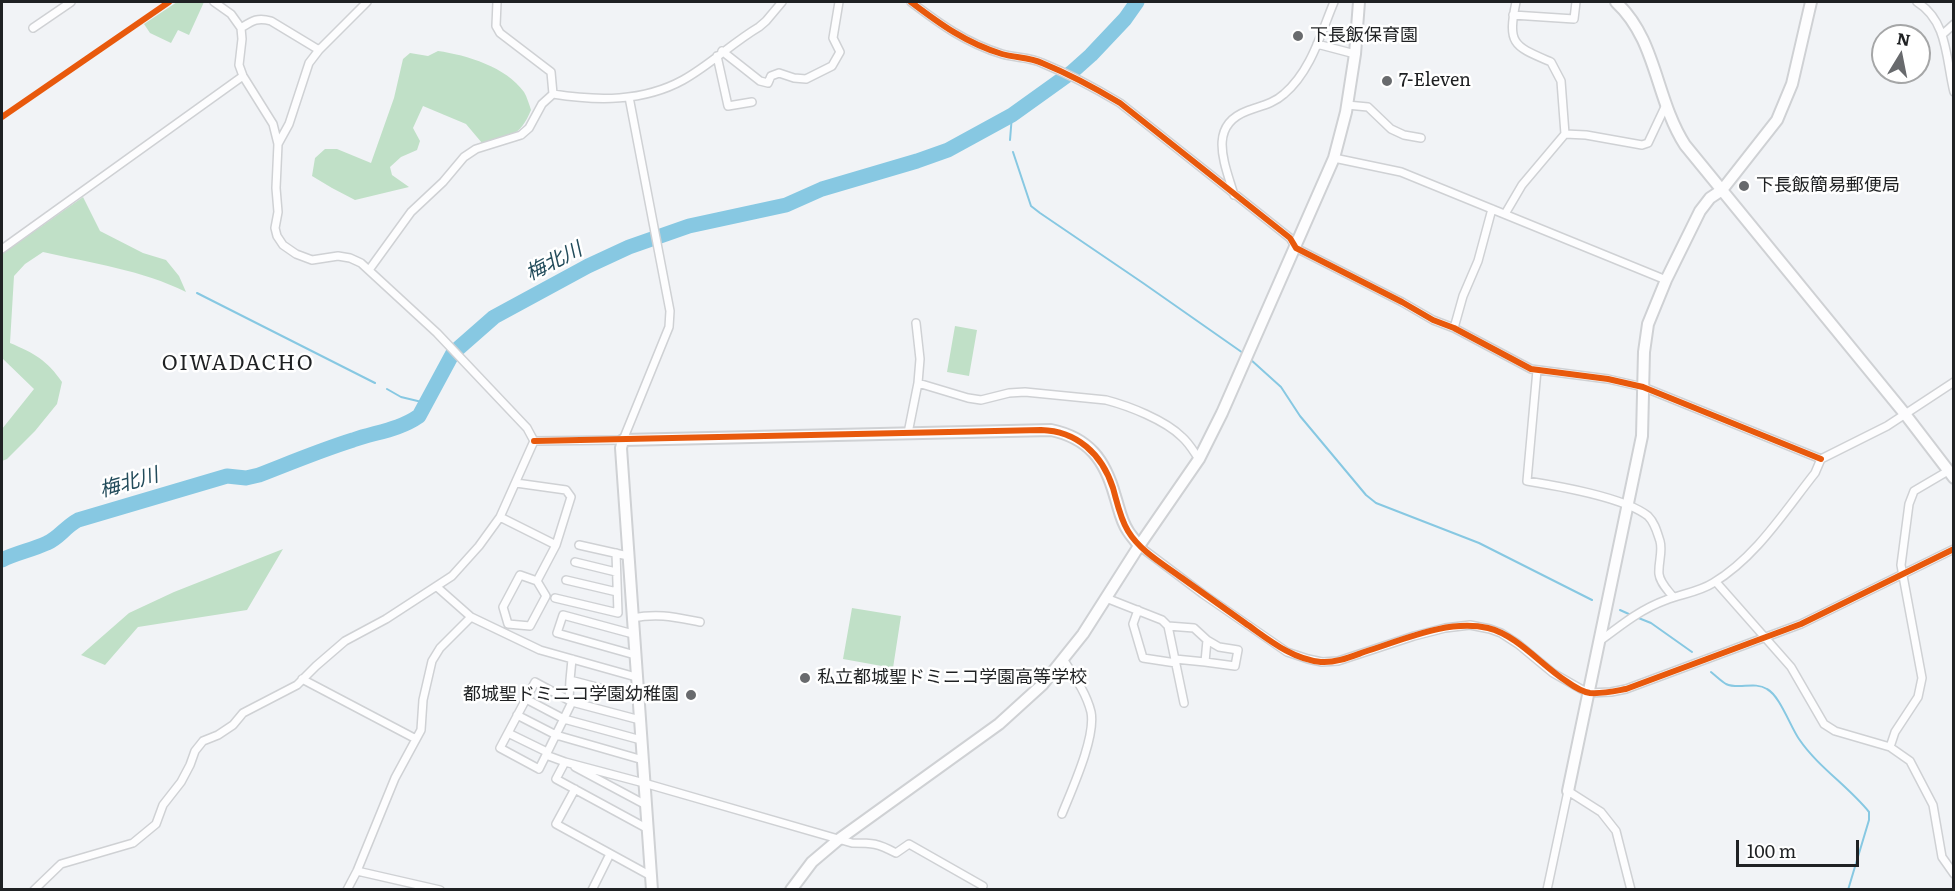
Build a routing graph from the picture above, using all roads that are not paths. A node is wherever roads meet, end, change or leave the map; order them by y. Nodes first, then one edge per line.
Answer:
1 (71, 2) edge
2 (214, 2) edge
3 (367, 2) edge
4 (497, 2) edge
5 (782, 2) edge
6 (838, 2) edge
7 (911, 2) edge
8 (1334, 2) edge
9 (1359, 2) edge
10 (1515, 2) edge
11 (1576, 2) edge
12 (1616, 2) edge
13 (1811, 2) edge
14 (1917, 2) edge
15 (1513, 15) junction
16 (33, 28) dead end
17 (240, 28) junction
18 (1948, 29) edge
19 (1317, 44) junction
20 (319, 50) junction
21 (720, 54) junction
22 (1355, 54) junction
23 (243, 76) junction
24 (1953, 92) edge
25 (553, 94) junction
26 (628, 98) junction
27 (752, 102) dead end
28 (1347, 105) junction
29 (1665, 107) junction
30 (1565, 134) junction
31 (1421, 138) dead end
32 (279, 144) junction
33 (1334, 158) junction
34 (1722, 190) junction
35 (1234, 195) junction
36 (1492, 209) junction
37 (1505, 214) junction
38 (1296, 248) junction
39 (2, 249) edge
40 (369, 270) junction
41 (1666, 279) junction
42 (916, 323) dead end
43 (1454, 328) junction
44 (1537, 370) junction
45 (1953, 382) edge
46 (918, 383) junction
47 (1643, 387) junction
48 (1905, 414) junction
49 (908, 433) junction
50 (623, 440) junction
51 (534, 441) junction
52 (1199, 459) junction
53 (1821, 459) junction
54 (1951, 474) edge
55 (516, 483) junction
56 (1628, 506) junction
57 (500, 517) junction
58 (579, 544) dead end
59 (556, 545) junction
60 (1139, 546) junction
61 (1953, 549) edge
62 (616, 553) junction
63 (628, 556) junction
64 (575, 562) dead end
65 (616, 572) junction
66 (1902, 575) junction
67 (566, 580) dead end
68 (537, 581) junction
69 (1716, 582) junction
70 (437, 587) junction
71 (617, 592) junction
72 (1673, 597) junction
73 (555, 598) dead end
74 (1106, 598) junction
75 (1138, 610) junction
76 (471, 617) junction
77 (632, 618) junction
78 (700, 622) dead end
79 (1168, 626) junction
80 (633, 634) junction
81 (1766, 638) junction
82 (1207, 640) junction
83 (1600, 641) junction
84 (635, 655) junction
85 (572, 659) junction
86 (1063, 659) junction
87 (1175, 661) junction
88 (1205, 662) junction
89 (636, 678) junction
90 (302, 679) junction
91 (570, 680) junction
92 (1588, 693) junction
93 (638, 698) junction
94 (526, 699) junction
95 (570, 701) junction
96 (1184, 703) dead end
97 (517, 716) junction
98 (564, 718) junction
99 (640, 720) junction
100 (508, 733) junction
101 (556, 735) junction
102 (416, 740) junction
103 (641, 740) junction
104 (1890, 747) junction
105 (547, 754) junction
106 (643, 760) junction
107 (565, 762) junction
108 (644, 783) junction
109 (575, 789) junction
110 (1568, 791) junction
111 (646, 805) junction
112 (1062, 814) dead end
113 (648, 829) junction
114 (838, 840) junction
115 (610, 854) junction
116 (357, 871) junction
117 (1953, 874) edge
118 (651, 876) junction
119 (983, 886) dead end
120 (34, 890) edge
121 (347, 890) edge
122 (440, 890) edge
123 (591, 890) edge
124 (652, 890) edge
125 (791, 890) edge
126 (1547, 890) edge
127 (1631, 890) edge

1 - 16 street
2 - 17 street
3 - 20 street
4 - 25 street
5 - 21 street
6 - 21 street
7 - 35 street
8 - 19 street
9 - 22 street
10 - 15 street
11 - 15 street
12 - 29 street
13 - 34 street
14 - 18 street
15 - 30 street
17 - 20 street
17 - 23 street
18 - 24 street
19 - 22 street
19 - 35 street
20 - 32 street
21 - 26 street
21 - 27 street
22 - 28 street
23 - 32 street
23 - 39 street
25 - 26 street
25 - 40 street
26 - 50 street
28 - 31 street
28 - 33 street
29 - 30 street
29 - 34 street
30 - 37 street
32 - 40 street
33 - 36 street
33 - 38 street
34 - 41 street
34 - 48 street
35 - 38 street
36 - 37 street
36 - 43 street
37 - 41 street
38 - 43 street
38 - 52 street
40 - 51 street
41 - 47 street
42 - 46 street
43 - 44 street
44 - 47 street
44 - 56 street
45 - 48 street
46 - 49 street
46 - 52 street
47 - 53 street
47 - 56 street
48 - 53 street
48 - 54 street
49 - 50 street
49 - 60 street
50 - 51 street
50 - 63 street
51 - 55 street
52 - 60 street
53 - 69 street
54 - 66 street
55 - 57 street
55 - 59 street
56 - 72 street
56 - 83 street
57 - 59 street
57 - 70 street
58 - 62 street
59 - 68 street
60 - 74 street
60 - 92 street
61 - 66 street
62 - 63 street
62 - 65 street
63 - 77 street
64 - 65 street
65 - 71 street
66 - 81 street
66 - 104 street
67 - 71 street
68 - 68 street
69 - 72 street
69 - 81 street
70 - 76 street
70 - 90 street
71 - 73 street
72 - 83 street
74 - 75 street
74 - 86 street
75 - 79 street
75 - 87 street
76 - 85 street
76 - 102 street
77 - 78 street
77 - 80 street
79 - 82 street
79 - 87 street
80 - 84 street
80 - 84 street
81 - 92 street
81 - 104 street
82 - 88 street
82 - 88 street
83 - 92 street
84 - 89 street
85 - 89 street
85 - 91 street
86 - 112 street
86 - 114 street
87 - 88 street
87 - 96 street
89 - 93 street
90 - 102 street
90 - 120 street
91 - 93 street
91 - 95 street
92 - 110 street
93 - 99 street
94 - 95 street
94 - 97 street
94 - 98 street
95 - 98 street
95 - 99 street
97 - 100 street
97 - 101 street
98 - 101 street
98 - 103 street
99 - 103 street
100 - 105 street
100 - 105 street
101 - 105 street
101 - 106 street
102 - 116 street
103 - 106 street
104 - 117 street
105 - 107 street
106 - 108 street
107 - 108 street
107 - 109 street
107 - 111 street
108 - 111 street
108 - 114 street
109 - 113 street
109 - 115 street
110 - 126 street
110 - 127 street
111 - 113 street
113 - 118 street
114 - 119 street
114 - 125 street
115 - 118 street
115 - 123 street
116 - 121 street
116 - 122 street
118 - 124 street

